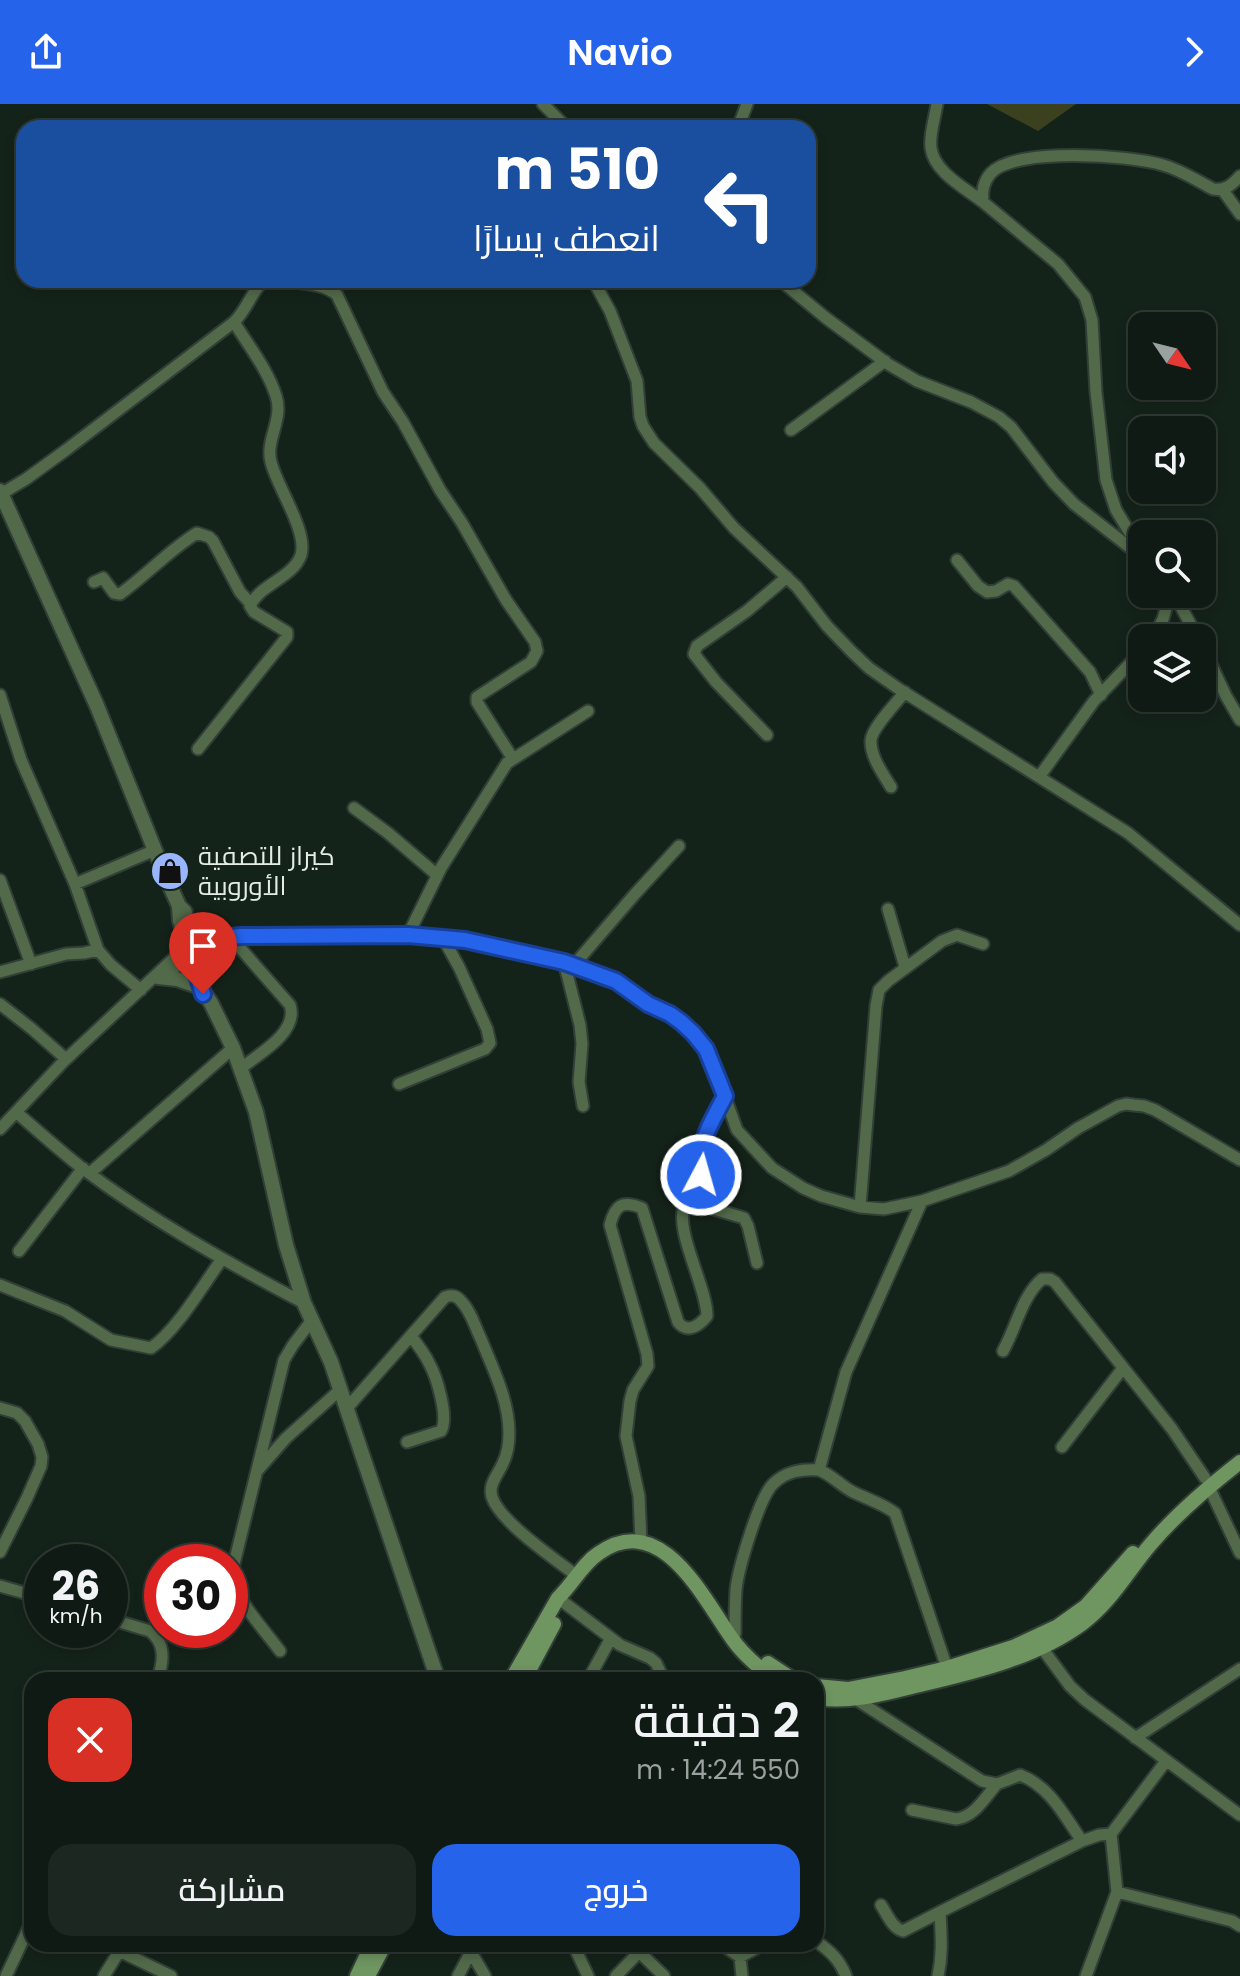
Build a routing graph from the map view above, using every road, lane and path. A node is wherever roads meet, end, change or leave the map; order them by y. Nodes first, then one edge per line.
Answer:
1 (543, 104) edge
2 (937, 104) edge
3 (559, 120) edge
4 (1240, 176) edge
5 (1222, 189) junction
6 (983, 202) junction
7 (1240, 214) edge
8 (258, 288) edge
9 (325, 288) edge
10 (597, 288) edge
11 (790, 288) edge
12 (234, 322) junction
13 (885, 361) junction
14 (791, 430) dead end
15 (1, 493) edge
16 (1128, 531) edge
17 (1128, 544) edge
18 (957, 560) dead end
19 (787, 577) junction
20 (94, 582) dead end
21 (250, 603) junction
22 (1128, 666) edge
23 (1216, 675) edge
24 (905, 692) junction
25 (0, 695) edge
26 (1101, 695) junction
27 (588, 711) dead end
28 (1240, 720) edge
29 (767, 735) dead end
30 (198, 749) dead end
31 (513, 759) junction
32 (1039, 777) junction
33 (891, 787) dead end
34 (354, 808) dead end
35 (679, 846) dead end
36 (155, 850) junction
37 (437, 875) junction
38 (0, 880) edge
39 (75, 884) junction
40 (888, 909) dead end
41 (1240, 925) edge
42 (408, 935) junction
43 (443, 938) junction
44 (235, 940) junction
45 (983, 944) dead end
46 (193, 949) junction
47 (98, 950) junction
48 (569, 963) junction
49 (31, 964) junction
50 (905, 967) junction
51 (0, 972) edge
52 (205, 972) junction
53 (155, 979) junction
54 (200, 987) junction
55 (141, 990) junction
56 (211, 1003) junction
57 (0, 1004) edge
58 (233, 1048) junction
59 (66, 1059) junction
60 (241, 1068) junction
61 (399, 1084) dead end
62 (725, 1096) junction
63 (583, 1106) dead end
64 (16, 1112) junction
65 (0, 1129) edge
66 (1240, 1160) edge
67 (86, 1170) junction
68 (922, 1201) junction
69 (697, 1204) junction
70 (860, 1207) junction
71 (19, 1251) dead end
72 (222, 1259) junction
73 (757, 1263) dead end
74 (0, 1285) edge
75 (304, 1303) junction
76 (312, 1320) junction
77 (411, 1336) junction
78 (1003, 1351) dead end
79 (1123, 1368) junction
80 (341, 1389) junction
81 (0, 1408) edge
82 (347, 1408) junction
83 (407, 1442) dead end
84 (1062, 1447) dead end
85 (1240, 1450) edge
86 (1240, 1462) edge
87 (819, 1470) junction
88 (257, 1471) junction
89 (1207, 1482) junction
90 (641, 1542) junction
91 (0, 1552) edge
92 (1240, 1553) edge
93 (577, 1576) junction
94 (0, 1586) edge
95 (24, 1593) edge
96 (563, 1597) junction
97 (1095, 1604) junction
98 (128, 1624) edge
99 (731, 1634) junction
100 (611, 1638) junction
101 (1042, 1648) junction
102 (280, 1651) dead end
103 (947, 1668) junction
104 (1240, 1669) edge
105 (159, 1672) edge
106 (435, 1672) edge
107 (516, 1672) edge
108 (528, 1672) edge
109 (592, 1672) edge
110 (660, 1672) edge
111 (764, 1672) edge
112 (781, 1672) edge
113 (824, 1687) edge
114 (854, 1698) junction
115 (824, 1700) edge
116 (1135, 1738) junction
117 (1166, 1761) junction
118 (997, 1784) junction
119 (912, 1810) dead end
120 (1240, 1815) edge
121 (1111, 1834) junction
122 (1082, 1841) junction
123 (1117, 1892) junction
124 (881, 1905) dead end
125 (940, 1912) junction
126 (1240, 1926) edge
127 (24, 1938) edge
128 (824, 1947) edge
129 (119, 1952) edge
130 (124, 1952) edge
131 (368, 1952) edge
132 (381, 1952) edge
133 (471, 1952) edge
134 (475, 1952) edge
135 (577, 1952) edge
136 (632, 1952) edge
137 (639, 1952) edge
138 (733, 1952) edge
139 (749, 1952) edge
140 (740, 1957) junction
141 (6, 1976) edge
142 (104, 1976) edge
143 (171, 1976) edge
144 (357, 1976) edge
145 (368, 1976) edge
146 (458, 1976) edge
147 (485, 1976) edge
148 (588, 1976) edge
149 (616, 1976) edge
150 (664, 1976) edge
151 (742, 1976) edge
152 (846, 1976) edge
153 (938, 1976) edge
154 (1086, 1976) edge

1 - 3 street
2 - 6 street
4 - 5 street
5 - 6 street
5 - 7 street
6 - 16 street
8 - 12 street
9 - 31 street
10 - 19 street
11 - 13 street
12 - 15 street
12 - 21 street
13 - 14 street
13 - 17 street
15 - 36 street
18 - 26 street
19 - 24 street
19 - 29 street
20 - 21 street
21 - 30 street
22 - 26 street
23 - 28 street
24 - 32 street
24 - 33 street
25 - 39 street
26 - 32 street
27 - 31 street
31 - 37 street
32 - 41 street
34 - 37 street
35 - 48 street
36 - 39 street
36 - 46 street
37 - 42 street
38 - 49 street
39 - 47 street
40 - 50 street
42 - 43 street
42 - 44 street
43 - 48 street
43 - 61 street
44 - 46 street
44 - 52 street
44 - 60 street
45 - 50 street
46 - 52 street
46 - 53 street
46 - 54 street
47 - 49 street
47 - 55 street
48 - 62 street
48 - 63 street
49 - 51 street
50 - 70 street
52 - 56 street
53 - 54 street
53 - 55 street
54 - 56 street
55 - 59 street
56 - 58 street
57 - 59 street
58 - 60 street
58 - 67 street
59 - 64 street
60 - 75 street
62 - 69 street
62 - 70 street
64 - 65 street
64 - 67 street
66 - 68 street
67 - 71 street
67 - 72 street
68 - 70 street
68 - 87 street
69 - 73 street
69 - 90 street
72 - 74 street
72 - 75 street
75 - 76 street
76 - 80 street
76 - 88 street
77 - 82 street
77 - 83 street
77 - 93 street
78 - 79 street
79 - 84 street
79 - 89 street
80 - 82 street
80 - 88 street
81 - 91 street
82 - 106 street
85 - 89 main road
86 - 89 main road
87 - 99 street
87 - 103 street
88 - 102 street
89 - 92 street
89 - 97 main road
90 - 93 main road
90 - 99 main road
93 - 96 main road
94 - 95 street
96 - 100 street
96 - 107 main road
96 - 108 main road
97 - 101 main road
97 - 103 main road
98 - 105 street
99 - 111 main road
99 - 112 main road
100 - 109 street
100 - 110 street
101 - 114 main road
101 - 116 street
103 - 113 main road
104 - 116 street
114 - 115 main road
114 - 118 street
116 - 117 street
117 - 120 street
117 - 121 street
118 - 119 street
118 - 122 street
121 - 122 street
121 - 123 street
122 - 125 street
123 - 126 street
123 - 154 street
124 - 125 street
125 - 153 street
127 - 141 street
128 - 152 street
129 - 142 street
130 - 143 street
131 - 144 main road
132 - 145 main road
133 - 146 street
134 - 147 street
135 - 148 street
136 - 149 street
137 - 150 street
138 - 140 street
139 - 140 street
140 - 151 street

